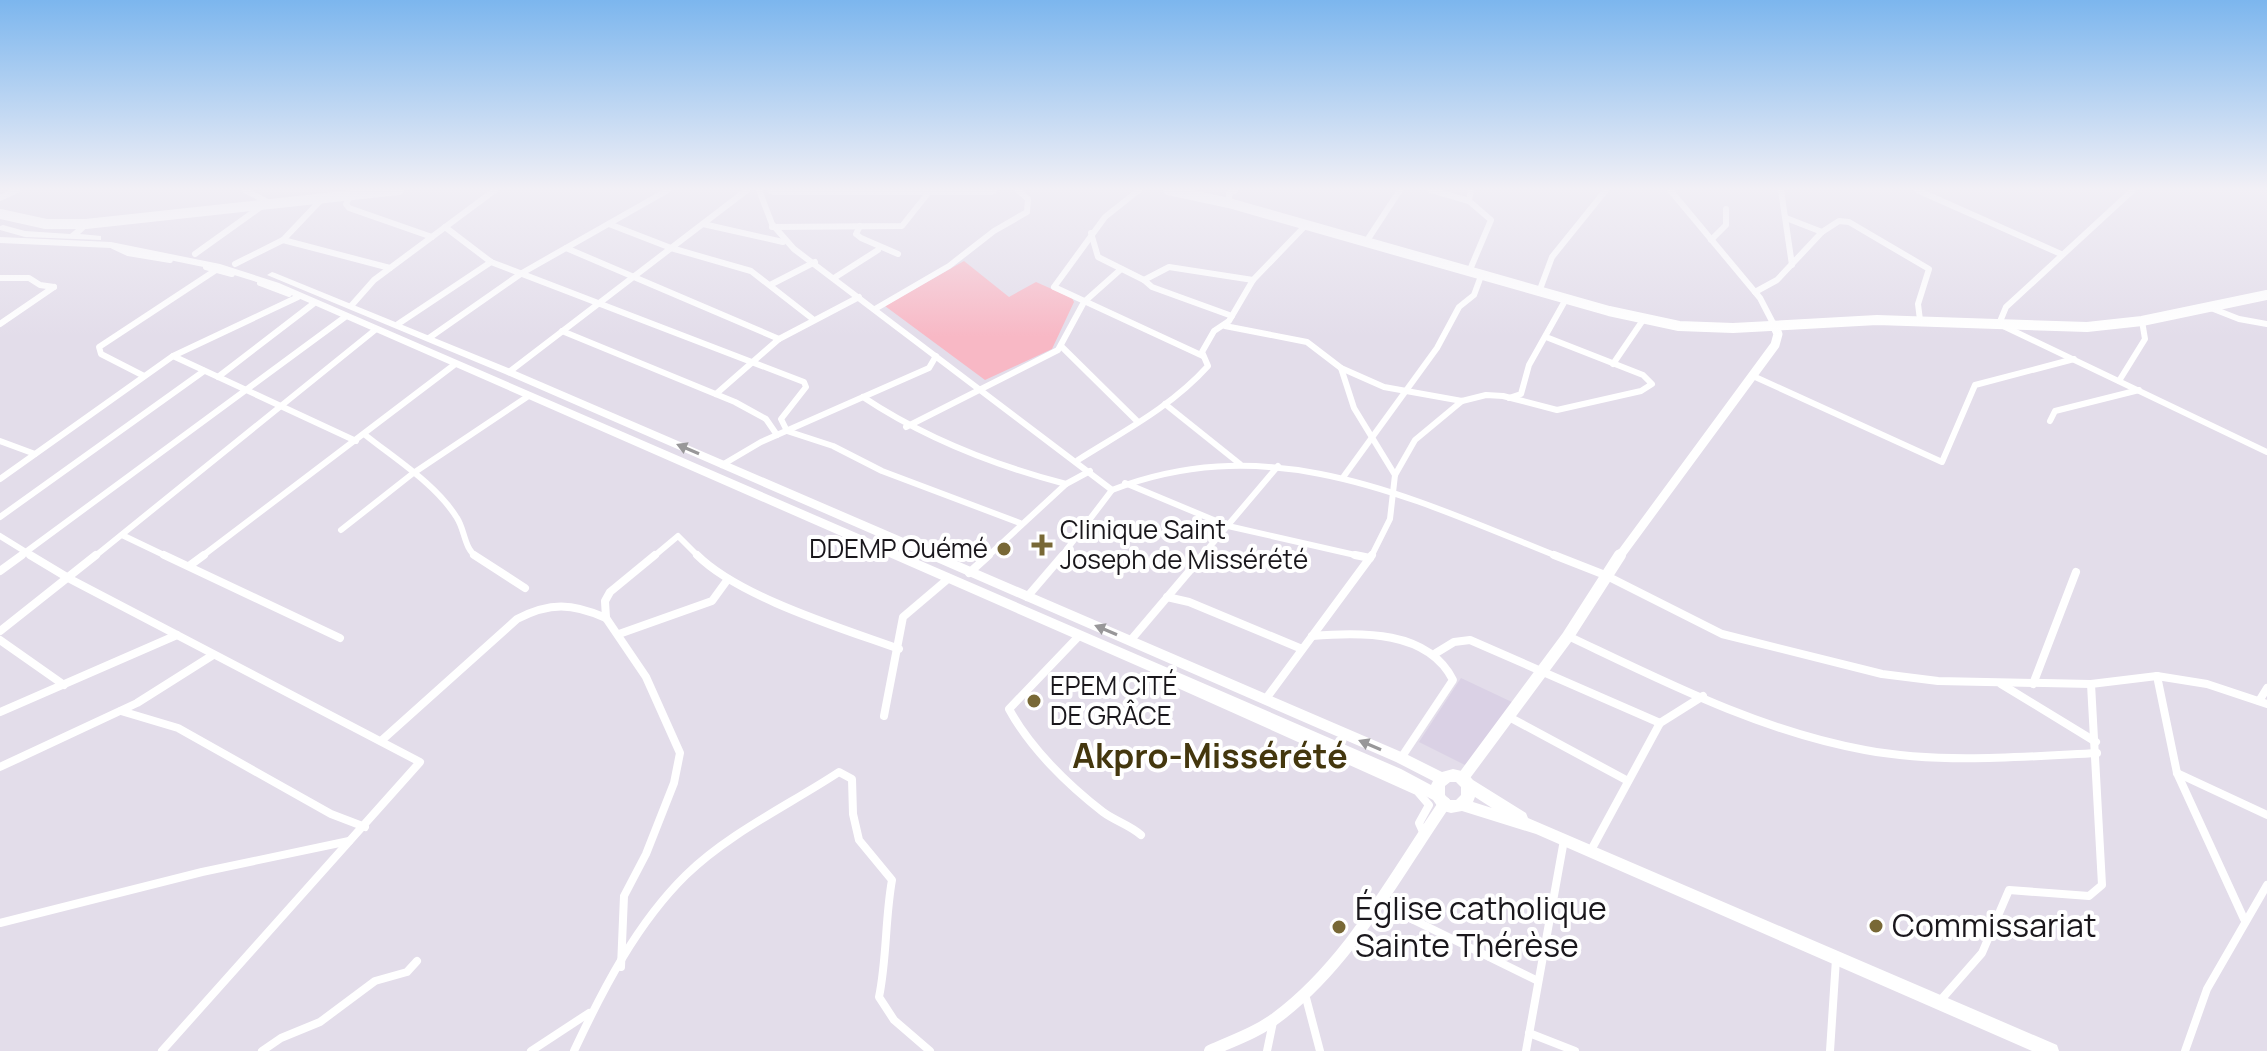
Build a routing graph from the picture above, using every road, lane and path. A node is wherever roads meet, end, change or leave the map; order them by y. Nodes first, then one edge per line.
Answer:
1 (64, 239) edge
2 (100, 239) edge
3 (217, 239) edge
4 (429, 239) edge
5 (459, 239) edge
6 (582, 239) edge
7 (648, 239) edge
8 (683, 239) edge
9 (769, 239) edge
10 (783, 239) edge
11 (862, 239) edge
12 (867, 239) edge
13 (984, 239) edge
14 (1087, 239) edge
15 (1093, 239) edge
16 (1290, 239) edge
17 (1356, 239) edge
18 (1368, 239) edge
19 (1483, 239) edge
20 (1566, 239) edge
21 (1789, 239) edge
22 (1816, 239) edge
23 (1878, 239) edge
24 (2027, 239) edge
25 (2078, 239) edge
26 (283, 240) joint
27 (1711, 240) edge
28 (865, 242) junction
29 (1366, 242) junction
30 (786, 243) junction
31 (111, 245) junction
32 (566, 248) junction
33 (671, 248) junction
34 (878, 250) junction
35 (195, 254) junction
36 (898, 254) dead end
37 (2061, 254) junction
38 (491, 262) junction
39 (815, 262) junction
40 (235, 264) junction
41 (1792, 265) junction
42 (390, 268) junction
43 (216, 270) junction
44 (1120, 270) junction
45 (1469, 272) junction
46 (522, 273) junction
47 (1481, 276) junction
48 (634, 277) junction
49 (0, 278) edge
50 (834, 278) junction
51 (1144, 280) junction
52 (1253, 280) junction
53 (770, 285) junction
54 (1539, 292) junction
55 (1755, 292) junction
56 (2267, 295) edge
57 (298, 297) junction
58 (859, 297) junction
59 (1566, 299) junction
60 (1084, 302) junction
61 (596, 303) junction
62 (313, 304) junction
63 (351, 306) junction
64 (2211, 308) junction
65 (875, 309) junction
66 (1232, 316) junction
67 (345, 317) junction
68 (814, 320) junction
69 (1643, 320) junction
70 (1920, 320) junction
71 (2142, 321) junction
72 (0, 324) edge
73 (398, 324) junction
74 (1999, 324) junction
75 (2267, 324) edge
76 (1774, 325) junction
77 (1225, 326) junction
78 (375, 330) junction
79 (562, 331) junction
80 (1546, 337) junction
81 (429, 338) junction
82 (779, 339) junction
83 (1062, 347) junction
84 (173, 356) junction
85 (936, 356) junction
86 (1203, 356) junction
87 (2074, 359) junction
88 (754, 364) junction
89 (1613, 364) junction
90 (454, 365) junction
91 (929, 368) junction
92 (951, 368) junction
93 (1341, 368) junction
94 (204, 371) junction
95 (509, 372) junction
96 (144, 376) junction
97 (1753, 376) junction
98 (218, 377) junction
99 (2119, 381) junction
100 (244, 389) junction
101 (981, 389) junction
102 (2139, 390) junction
103 (1403, 391) junction
104 (716, 394) junction
105 (1521, 394) junction
106 (527, 397) junction
107 (863, 397) junction
108 (1509, 398) junction
109 (1462, 401) junction
110 (1165, 404) junction
111 (1529, 404) junction
112 (283, 407) junction
113 (2050, 421) dead end
114 (1138, 422) junction
115 (906, 427) junction
116 (787, 431) junction
117 (364, 434) junction
118 (777, 435) junction
119 (1372, 437) junction
120 (0, 441) edge
121 (356, 441) junction
122 (2267, 452) edge
123 (35, 454) junction
124 (1078, 460) junction
125 (1240, 464) junction
126 (722, 465) junction
127 (1278, 466) junction
128 (1090, 471) junction
129 (412, 474) junction
130 (1395, 475) junction
131 (1344, 476) junction
132 (0, 479) edge
133 (1125, 483) junction
134 (1066, 484) junction
135 (1112, 490) junction
136 (1393, 491) junction
137 (0, 517) edge
138 (1020, 523) junction
139 (1228, 526) junction
140 (341, 530) dead end
141 (122, 535) junction
142 (0, 536) edge
143 (26, 552) junction
144 (1370, 558) junction
145 (189, 566) junction
146 (0, 571) edge
147 (2076, 572) dead end
148 (969, 573) junction
149 (1605, 575) junction
150 (948, 578) junction
151 (70, 579) junction
152 (728, 579) junction
153 (525, 588) dead end
154 (1027, 597) junction
155 (1167, 597) junction
156 (606, 618) junction
157 (1066, 620) junction
158 (0, 631) edge
159 (619, 634) junction
160 (177, 635) junction
161 (1312, 636) junction
162 (1568, 636) junction
163 (340, 638) dead end
164 (1077, 638) junction
165 (0, 640) edge
166 (1130, 641) junction
167 (899, 649) junction
168 (1302, 649) junction
169 (1436, 653) junction
170 (213, 655) junction
171 (1542, 672) junction
172 (2157, 676) junction
173 (1999, 682) junction
174 (2033, 684) junction
175 (2091, 684) junction
176 (64, 685) junction
177 (2267, 688) edge
178 (1703, 696) junction
179 (1265, 700) junction
180 (2263, 702) edge
181 (121, 711) junction
182 (0, 712) edge
183 (884, 716) dead end
184 (1509, 717) junction
185 (1660, 723) junction
186 (381, 741) junction
187 (2096, 747) junction
188 (1401, 758) junction
189 (0, 767) edge
190 (2177, 773) junction
191 (1441, 778) junction
192 (1628, 781) junction
193 (1464, 782) junction
194 (1442, 799) junction
195 (1462, 805) junction
196 (2267, 815) edge
197 (365, 827) junction
198 (1538, 828) junction
199 (1424, 834) junction
200 (1141, 835) dead end
201 (352, 840) junction
202 (1564, 840) junction
203 (1590, 852) junction
204 (2267, 885) edge
205 (1379, 903) junction
206 (2244, 919) junction
207 (0, 923) edge
208 (1836, 959) junction
209 (417, 961) dead end
210 (621, 967) junction
211 (1538, 981) junction
212 (1305, 994) junction
213 (1938, 1003) junction
214 (591, 1012) junction
215 (1274, 1020) junction
216 (1529, 1033) junction
217 (162, 1051) edge
218 (262, 1051) edge
219 (531, 1051) edge
220 (574, 1051) edge
221 (930, 1051) edge
222 (1210, 1051) edge
223 (1267, 1051) edge
224 (1320, 1051) edge
225 (1526, 1051) edge
226 (1575, 1051) edge
227 (1830, 1051) edge
228 (2051, 1051) edge
229 (2185, 1051) edge

1 - 31 highway
2 - 35 highway
3 - 35 street
4 - 42 street
5 - 38 street
6 - 32 street
7 - 33 street
8 - 33 street
9 - 30 street
10 - 30 street
11 - 28 street
12 - 28 street
13 - 65 street
14 - 60 street
15 - 44 street
16 - 52 street
17 - 29 main road
18 - 29 street
19 - 45 street
20 - 54 street
21 - 41 street
22 - 41 street
23 - 70 street
24 - 37 street
25 - 37 street
26 - 40 street
26 - 42 street
27 - 55 street
28 - 34 street
29 - 45 main road
30 - 39 street
31 - 43 street
31 - 150 highway
32 - 46 street
32 - 48 street
33 - 48 street
33 - 53 street
34 - 36 street
34 - 50 street
35 - 40 highway
37 - 74 street
38 - 46 street
38 - 73 street
39 - 50 street
39 - 53 street
40 - 63 highway
41 - 55 street
42 - 63 street
43 - 57 street
43 - 96 street
44 - 51 street
44 - 60 street
45 - 47 main road
46 - 61 street
46 - 81 street
47 - 54 main road
47 - 103 street
48 - 61 street
48 - 82 street
49 - 72 street
50 - 58 street
51 - 52 street
51 - 66 street
52 - 66 street
53 - 68 street
54 - 59 main road
55 - 76 street
56 - 64 main road
57 - 62 street
57 - 84 street
58 - 65 street
58 - 68 street
59 - 69 main road
59 - 80 street
60 - 83 street
60 - 86 street
61 - 79 street
61 - 88 street
62 - 67 street
62 - 98 street
63 - 73 highway
64 - 71 main road
64 - 75 street
65 - 85 street
66 - 77 street
67 - 78 street
67 - 100 street
68 - 82 street
69 - 76 main road
69 - 89 street
70 - 74 main road
70 - 76 main road
71 - 74 main road
71 - 99 street
73 - 81 highway
74 - 87 street
76 - 97 main road
77 - 86 street
77 - 93 street
78 - 90 street
78 - 112 street
79 - 95 street
79 - 104 street
80 - 89 street
80 - 105 street
81 - 95 highway
82 - 88 street
83 - 101 street
83 - 114 street
84 - 94 street
84 - 96 street
85 - 91 street
85 - 92 street
86 - 110 street
87 - 97 street
87 - 99 street
88 - 104 street
88 - 116 street
89 - 111 street
90 - 106 street
90 - 117 street
91 - 92 street
91 - 107 street
92 - 101 street
93 - 103 street
93 - 119 street
94 - 98 street
94 - 137 street
126 -> 95 highway
96 - 123 street
97 - 149 main road
98 - 100 street
99 - 102 street
100 - 112 street
100 - 143 street
101 - 115 street
101 - 124 street
102 - 113 street
102 - 122 street
103 - 109 street
103 - 119 street
104 - 118 street
105 - 108 street
105 - 111 street
106 - 129 street
106 - 150 street
107 - 115 street
107 - 116 street
108 - 109 street
108 - 111 street
109 - 130 street
110 - 114 street
110 - 125 street
112 - 121 street
112 - 141 street
114 - 124 street
115 - 134 street
116 - 118 street
116 - 138 street
117 - 121 street
117 - 129 street
118 - 126 street
119 - 130 street
119 - 131 street
120 - 123 street
121 - 145 street
123 - 132 street
124 - 128 street
125 - 127 street
125 - 133 street
126 - 148 highway
127 - 131 street
127 - 139 street
128 - 134 street
128 - 135 street
129 - 140 street
129 - 153 street
130 - 136 street
131 - 136 street
133 - 135 street
133 - 139 street
134 - 138 street
135 - 154 street
136 - 144 street
136 - 149 street
138 - 148 street
139 - 144 street
139 - 155 street
141 - 145 street
141 - 151 street
142 - 143 street
143 - 146 street
143 - 151 street
144 - 161 street
145 - 163 street
147 - 174 street
148 - 154 highway
149 - 162 main road
149 - 173 street
150 - 157 highway
150 - 164 street
150 - 167 street
151 - 158 street
151 - 160 street
152 - 156 street
152 - 159 street
152 - 167 street
154 - 157 highway
155 - 166 street
155 - 168 street
156 - 159 street
156 - 186 street
166 -> 157 highway
157 - 194 highway
159 - 210 street
160 - 170 street
160 - 176 street
161 - 168 street
161 - 169 street
162 - 171 main road
162 - 178 street
164 - 199 street
164 - 200 street
165 - 176 street
166 - 179 highway
167 - 183 street
168 - 179 street
169 - 171 street
169 - 188 street
170 - 181 street
170 - 186 street
171 - 184 main road
171 - 185 street
172 - 175 street
172 - 180 street
172 - 190 street
173 - 174 street
173 - 187 street
174 - 175 street
175 - 187 street
176 - 182 street
177 - 180 street
178 - 185 street
178 - 187 street
188 -> 179 highway
181 - 189 street
181 - 197 street
184 - 192 street
184 - 193 main road
185 - 192 street
186 - 197 street
187 - 213 street
188 - 191 highway
190 - 196 street
190 - 206 street
191 - 193 highway
191 - 194 highway
192 - 203 street
193 - 195 highway
193 - 198 highway
194 - 195 highway
194 - 199 main road
195 - 198 highway
197 - 201 street
198 - 202 highway
199 - 205 main road
201 - 207 street
201 - 217 street
202 - 203 highway
202 - 211 street
203 - 208 highway
204 - 206 street
205 - 211 street
205 - 212 main road
206 - 229 street
208 - 213 highway
208 - 227 street
209 - 218 street
210 - 214 street
210 - 221 street
211 - 216 street
212 - 215 main road
212 - 224 street
213 - 228 highway
214 - 219 street
214 - 220 street
215 - 222 main road
215 - 223 street
216 - 225 street
216 - 226 street

